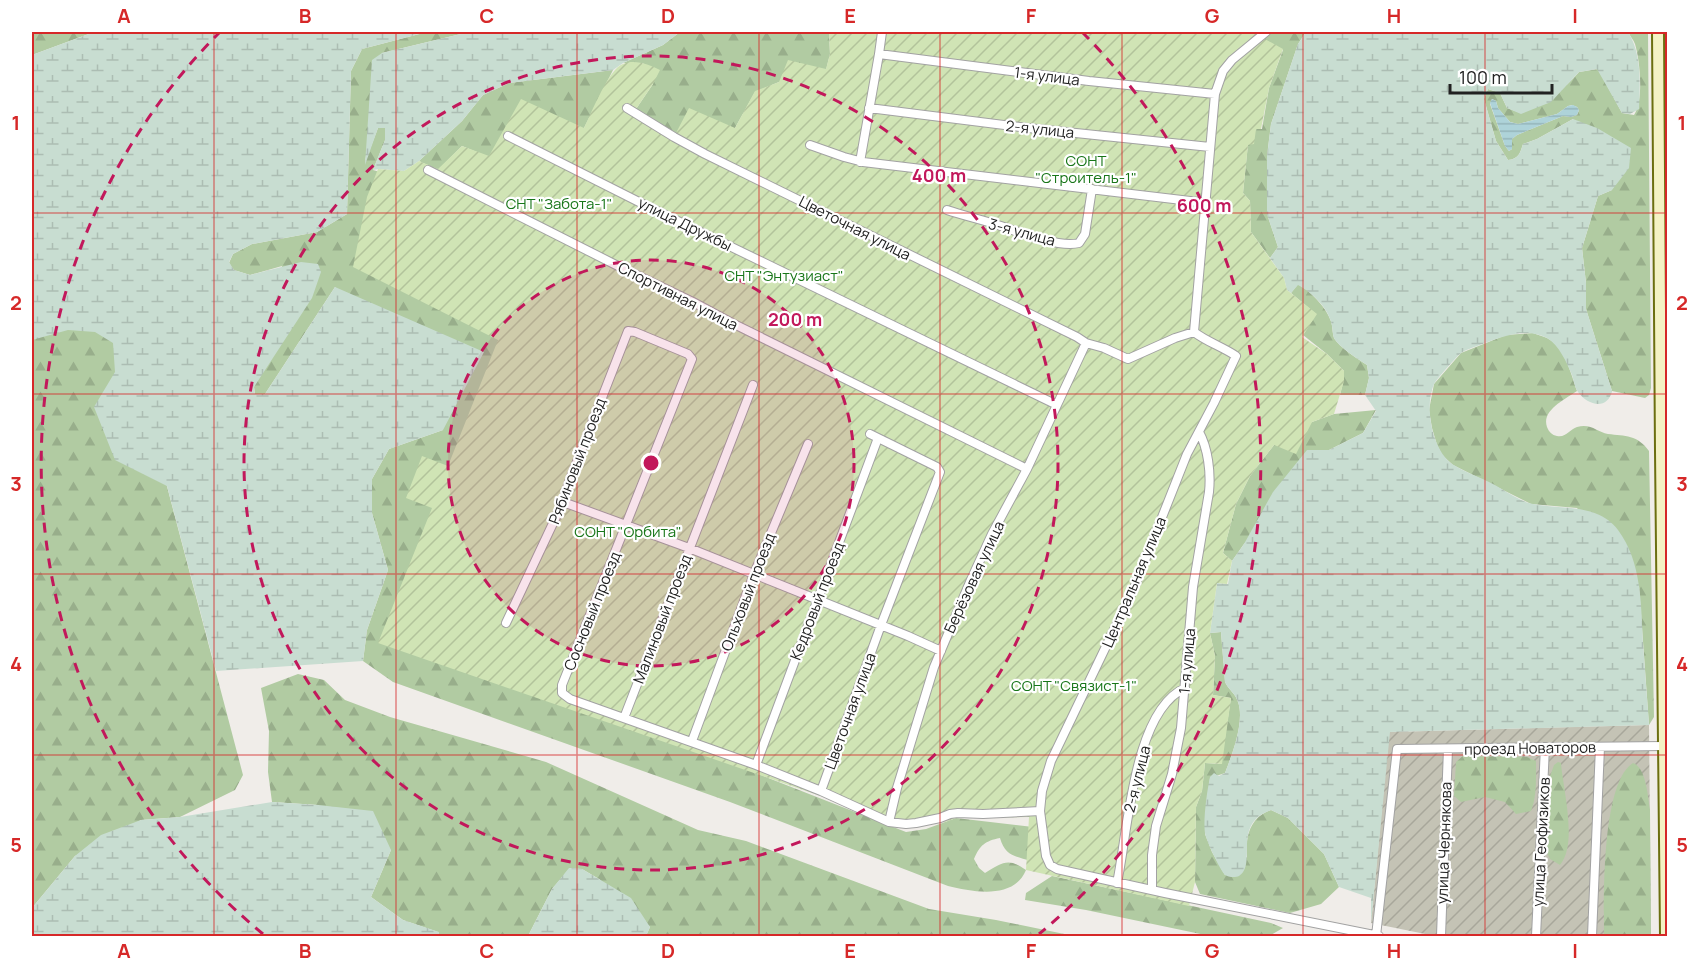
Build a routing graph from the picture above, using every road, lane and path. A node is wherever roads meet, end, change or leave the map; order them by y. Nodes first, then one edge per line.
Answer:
1 (882, 32) edge
2 (1266, 32) edge
3 (1658, 32) edge
4 (879, 54) junction
5 (1215, 94) junction
6 (627, 108) dead end
7 (870, 108) junction
8 (508, 136) dead end
9 (810, 145) dead end
10 (1210, 147) junction
11 (860, 162) junction
12 (428, 170) dead end
13 (1092, 189) junction
14 (1207, 203) junction
15 (947, 210) dead end
16 (1194, 332) junction
17 (1086, 343) junction
18 (663, 344) joint
19 (753, 385) dead end
20 (1057, 405) junction
21 (1199, 432) junction
22 (874, 436) joint
23 (808, 444) dead end
24 (1664, 451) edge
25 (1027, 469) junction
26 (563, 502) junction
27 (626, 525) junction
28 (689, 548) junction
29 (1665, 572) edge
30 (754, 574) junction
31 (818, 601) junction
32 (506, 623) dead end
33 (881, 625) junction
34 (1665, 650) edge
35 (941, 651) junction
36 (1185, 688) junction
37 (624, 718) junction
38 (1666, 723) edge
39 (692, 741) junction
40 (1664, 746) junction
41 (1545, 747) junction
42 (1600, 747) junction
43 (1448, 749) junction
44 (756, 765) junction
45 (821, 791) junction
46 (1040, 811) junction
47 (889, 822) junction
48 (1117, 883) junction
49 (1152, 890) junction
50 (1378, 936) edge
51 (1441, 936) edge
52 (1536, 936) edge
53 (1592, 936) edge
54 (1666, 936) edge

1 - 4 street
2 - 5 street
3 - 24 main road
4 - 5 street, 1-я улица
4 - 7 street
5 - 10 street
6 - 17 street, Цветочная улица
7 - 10 street, 2-я улица
7 - 11 street
8 - 20 street, улица Дружбы
9 - 11 street
10 - 14 street
11 - 13 street
12 - 25 street, Спортивная улица
13 - 14 street
13 - 15 street, 3-я улица
14 - 16 street
16 - 17 street, Цветочная улица
16 - 21 street, Центральная улица
17 - 20 street, Берёзовая улица
18 - 26 street, Рябиновый проезд
18 - 27 street, Сосновый проезд
19 - 28 street, Малиновый проезд
20 - 25 street, Берёзовая улица
21 - 36 street, 1-я улица
21 - 46 street, Центральная улица
22 - 31 street, Кедровый проезд
22 - 33 street, Цветочная улица
23 - 30 street, Ольховый проезд
24 - 29 main road
25 - 35 street, Берёзовая улица
26 - 27 street
26 - 32 street, Рябиновый проезд
27 - 28 street
27 - 37 street, Сосновый проезд
28 - 30 street
28 - 37 street, Малиновый проезд
29 - 34 main road
30 - 31 street
30 - 39 street, Ольховый проезд
31 - 33 street
31 - 44 street, Кедровый проезд
33 - 35 street
33 - 45 street, Цветочная улица
34 - 38 main road
35 - 47 street, Берёзовая улица
36 - 48 street, 2-я улица
36 - 49 street, 1-я улица
37 - 39 street
38 - 40 main road
39 - 44 street
40 - 42 street, проезд Новаторов
40 - 54 main road
41 - 42 street, проезд Новаторов
41 - 43 street, проезд Новаторов
41 - 52 street, улица Геофизиков
42 - 53 street
43 - 50 street, проезд Новаторов
43 - 51 street, улица Чернякова
44 - 45 street
45 - 47 street
46 - 47 street
46 - 48 street, Центральная улица
48 - 49 street
49 - 50 street

